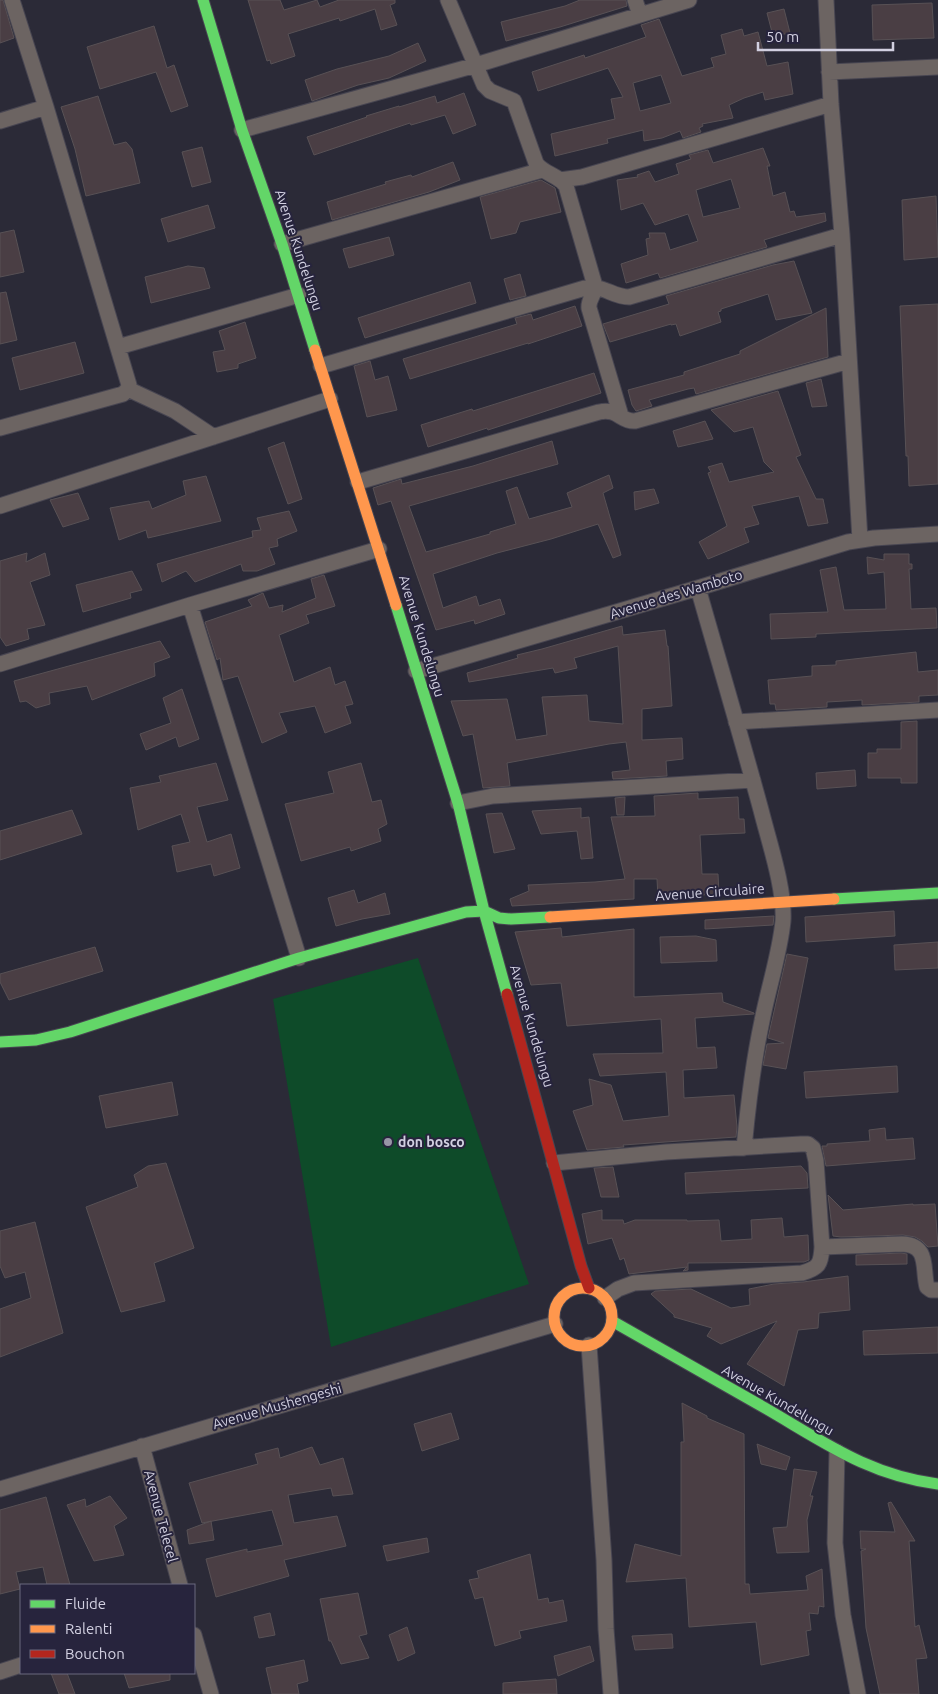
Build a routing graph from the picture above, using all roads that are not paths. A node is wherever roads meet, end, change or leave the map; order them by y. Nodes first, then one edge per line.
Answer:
1 (12, 0) edge
2 (203, 0) edge
3 (448, 0) edge
4 (635, 0) edge
5 (690, 0) edge
6 (826, 0) edge
7 (640, 15) junction
8 (476, 65) junction
9 (938, 68) edge
10 (829, 72) junction
11 (830, 104) junction
12 (46, 107) junction
13 (0, 121) edge
14 (242, 130) junction
15 (542, 170) junction
16 (560, 180) junction
17 (842, 235) junction
18 (282, 244) junction
19 (595, 286) junction
20 (299, 295) junction
21 (118, 347) junction
22 (849, 361) junction
23 (321, 366) junction
24 (128, 390) junction
25 (330, 399) junction
26 (621, 416) junction
27 (0, 428) edge
28 (214, 438) junction
29 (358, 482) junction
30 (0, 506) edge
31 (938, 534) edge
32 (860, 540) junction
33 (379, 549) junction
34 (698, 588) junction
35 (190, 605) junction
36 (0, 664) edge
37 (416, 670) junction
38 (938, 710) edge
39 (736, 722) junction
40 (753, 780) junction
41 (458, 803) junction
42 (938, 893) edge
43 (782, 903) junction
44 (484, 911) junction
45 (298, 958) junction
46 (0, 1042) edge
47 (744, 1148) junction
48 (554, 1164) junction
49 (822, 1247) junction
50 (589, 1288) junction
51 (938, 1290) edge
52 (605, 1298) junction
53 (612, 1321) junction
54 (555, 1324) junction
55 (589, 1345) junction
56 (142, 1446) junction
57 (837, 1452) junction
58 (938, 1484) edge
59 (0, 1490) edge
60 (180, 1584) edge
61 (195, 1638) edge
62 (20, 1665) edge
63 (0, 1672) edge
64 (211, 1694) edge
65 (610, 1694) edge
66 (858, 1694) edge

1 - 12 street
2 - 14 street, Avenue Kundelungu
3 - 8 street
4 - 7 street
5 - 7 street
6 - 10 street
7 - 8 street
8 - 14 street
8 - 15 street
9 - 10 street
10 - 11 street
11 - 16 street
11 - 17 street
12 - 13 street
12 - 21 street
14 - 18 street, Avenue Kundelungu
15 - 16 street
15 - 18 street
16 - 19 street
17 - 19 street
17 - 22 street
18 - 20 street, Avenue Kundelungu
19 - 23 street
19 - 26 street
20 - 21 street
20 - 23 street, Avenue Kundelungu
21 - 24 street
22 - 26 street
22 - 32 street
23 - 25 street, Avenue Kundelungu
24 - 27 street
24 - 28 street
25 - 28 street
25 - 29 street, Avenue Kundelungu
26 - 29 street
28 - 30 street
29 - 33 street, Avenue Kundelungu
31 - 32 street, Avenue des Wamboto
32 - 34 street, Avenue des Wamboto
33 - 35 street
33 - 37 street, Avenue Kundelungu
34 - 37 street, Avenue des Wamboto
34 - 39 street
35 - 36 street
35 - 45 street
37 - 41 street, Avenue Kundelungu
38 - 39 street
39 - 40 street
40 - 41 street
40 - 43 street
41 - 44 street, Avenue Kundelungu
42 - 43 street, Avenue Circulaire
43 - 44 street, Avenue Circulaire
43 - 47 street
44 - 45 street
44 - 48 street, Avenue Kundelungu
45 - 46 street
47 - 48 street
47 - 49 street
48 - 50 street, Avenue Kundelungu
49 - 51 street
49 - 52 street
50 - 52 street
50 - 54 street
52 - 53 street
53 - 55 street
53 - 57 street, Avenue Kundelungu
54 - 55 street
54 - 56 street, Avenue Mushengeshi
55 - 65 street
56 - 59 street, Avenue Mushengeshi
56 - 60 street, Avenue Telecel
57 - 58 street, Avenue Kundelungu
57 - 66 street
61 - 64 street
62 - 63 street

